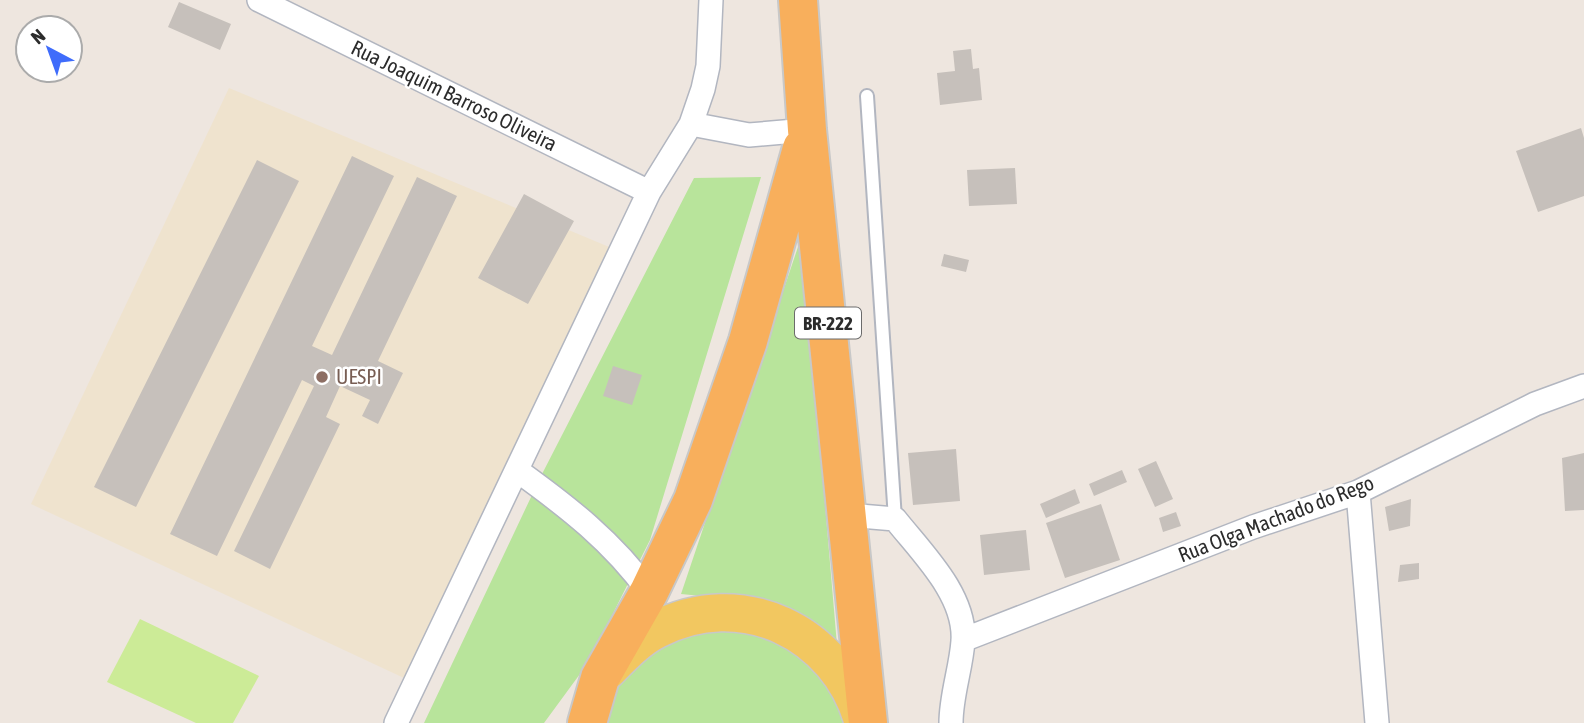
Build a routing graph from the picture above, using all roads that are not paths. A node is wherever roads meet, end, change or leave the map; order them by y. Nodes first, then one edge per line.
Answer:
1 (259, 0) edge
2 (711, 0) edge
3 (798, 0) edge
4 (867, 96) dead end
5 (691, 124) junction
6 (807, 130) junction
7 (649, 192) junction
8 (1584, 386) edge
9 (518, 471) junction
10 (1358, 492) junction
11 (848, 515) junction
12 (895, 519) junction
13 (649, 592) junction
14 (963, 640) junction
15 (600, 678) junction
16 (396, 723) edge
17 (571, 723) edge
18 (587, 723) edge
19 (865, 723) edge
20 (951, 723) edge
21 (1377, 723) edge

1 - 7 street, Rua Joaquim Barroso Oliveira
2 - 5 street
3 - 6 highway, BR-222
4 - 12 lane
5 - 6 street
5 - 7 street
6 - 11 highway, BR-222
6 - 13 highway
7 - 9 street
8 - 10 street, Rua Olga Machado do Rego
9 - 13 street
9 - 16 street
10 - 14 street, Rua Olga Machado do Rego
10 - 21 street
11 - 12 street
11 - 19 highway, BR-222
12 - 14 street
13 - 15 highway
14 - 20 street
15 - 17 main road, BR-222
15 - 18 highway
15 - 19 main road, BR-222

